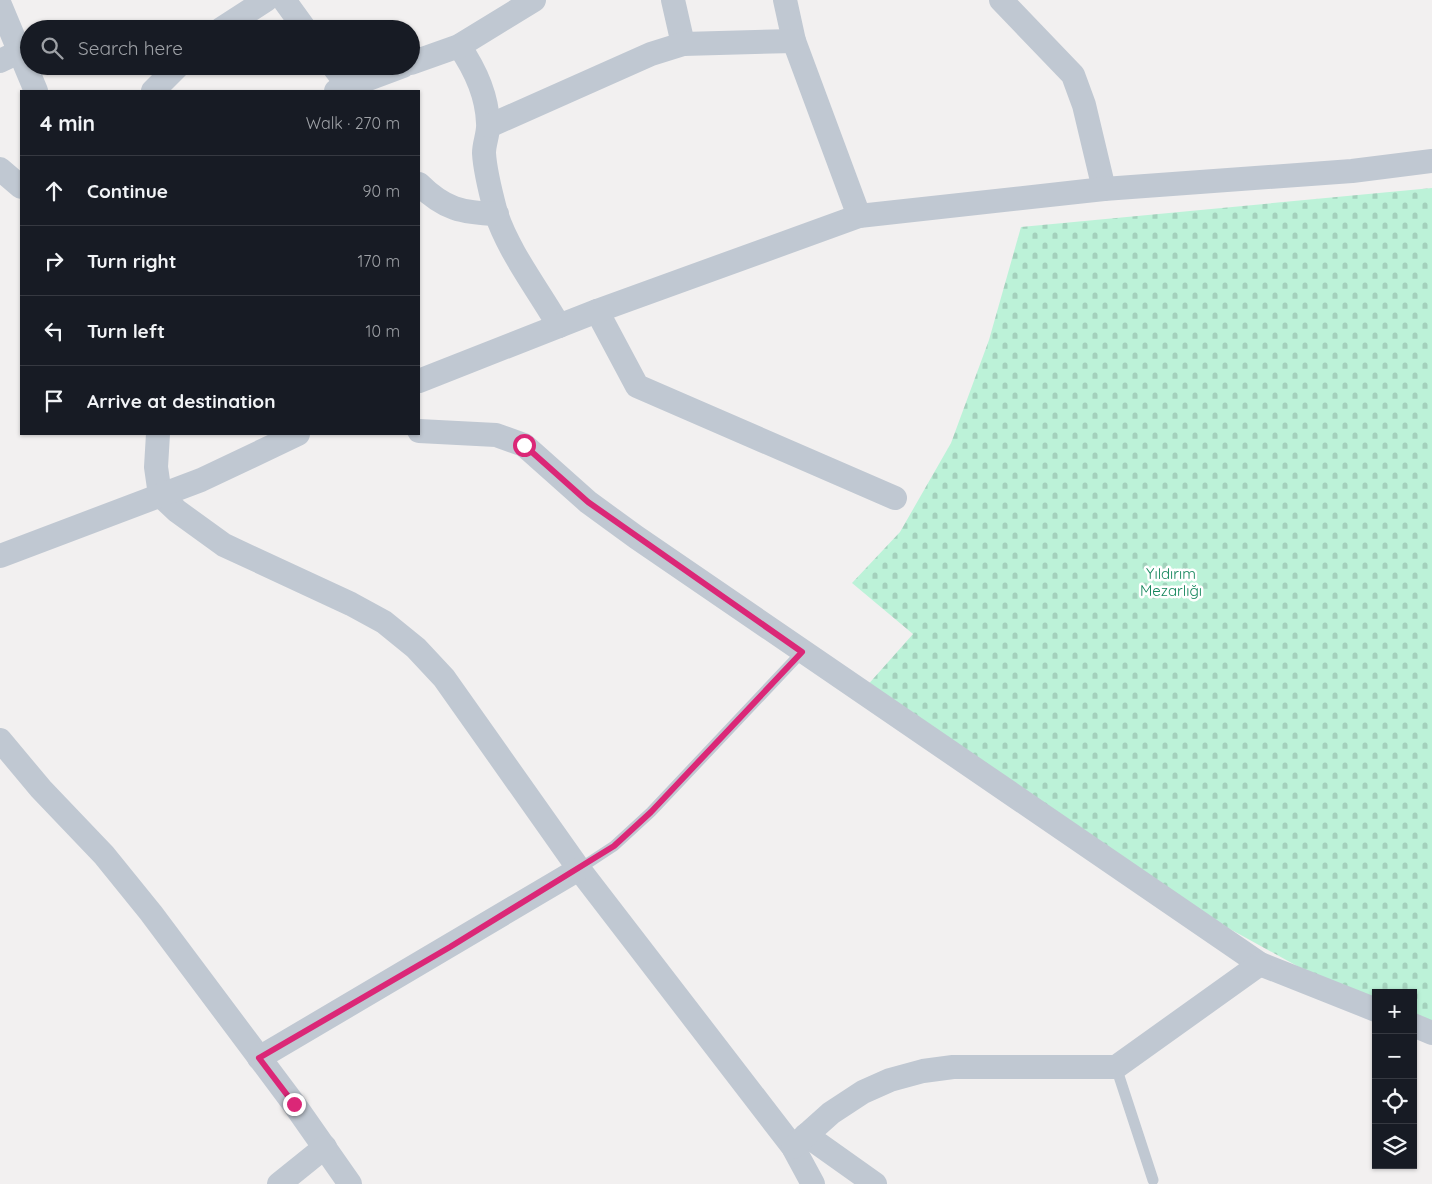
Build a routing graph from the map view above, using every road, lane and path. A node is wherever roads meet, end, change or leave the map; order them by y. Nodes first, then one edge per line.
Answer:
1 (266, 0) edge
2 (284, 0) edge
3 (534, 0) edge
4 (673, 0) edge
5 (785, 0) edge
6 (1001, 0) edge
7 (0, 5) edge
8 (235, 20) edge
9 (298, 20) edge
10 (794, 42) junction
11 (683, 44) junction
12 (459, 46) junction
13 (10, 56) edge
14 (420, 60) edge
15 (20, 69) edge
16 (24, 75) edge
17 (169, 75) edge
18 (338, 75) edge
19 (381, 75) edge
20 (35, 90) edge
21 (154, 90) edge
22 (345, 90) edge
23 (489, 126) junction
24 (1432, 162) edge
25 (0, 169) edge
26 (420, 185) edge
27 (20, 186) edge
28 (1104, 189) junction
29 (497, 214) junction
30 (859, 216) junction
31 (597, 311) junction
32 (560, 326) junction
33 (420, 381) edge
34 (420, 431) edge
35 (158, 435) edge
36 (296, 435) edge
37 (160, 495) junction
38 (895, 498) dead end
39 (0, 556) edge
40 (802, 652) junction
41 (0, 740) edge
42 (579, 869) junction
43 (1260, 964) junction
44 (1372, 1008) edge
45 (1417, 1027) edge
46 (1432, 1033) edge
47 (259, 1058) junction
48 (1116, 1067) junction
49 (800, 1141) junction
50 (325, 1147) junction
51 (1153, 1180) dead end
52 (279, 1184) edge
53 (350, 1184) edge
54 (812, 1184) edge
55 (875, 1184) edge

1 - 8 street
2 - 9 street
3 - 12 street
4 - 11 street
5 - 10 street
6 - 28 street
7 - 13 street
10 - 11 street
10 - 30 street
11 - 23 street
12 - 14 street
12 - 23 street
13 - 15 street
16 - 20 street
17 - 21 street
18 - 22 street
19 - 22 street
23 - 29 street
24 - 28 street
25 - 27 street
26 - 29 street
28 - 30 street
29 - 32 street
30 - 31 street
31 - 32 street
31 - 38 street
32 - 33 street
34 - 40 street
35 - 37 street
36 - 37 street
37 - 39 street
37 - 42 street
40 - 42 lane
40 - 43 street
41 - 47 street
42 - 47 street
42 - 49 street
43 - 44 street
43 - 48 street
45 - 46 street
47 - 50 street
48 - 49 street
48 - 51 lane
49 - 54 street
49 - 55 street
50 - 52 street
50 - 53 street

